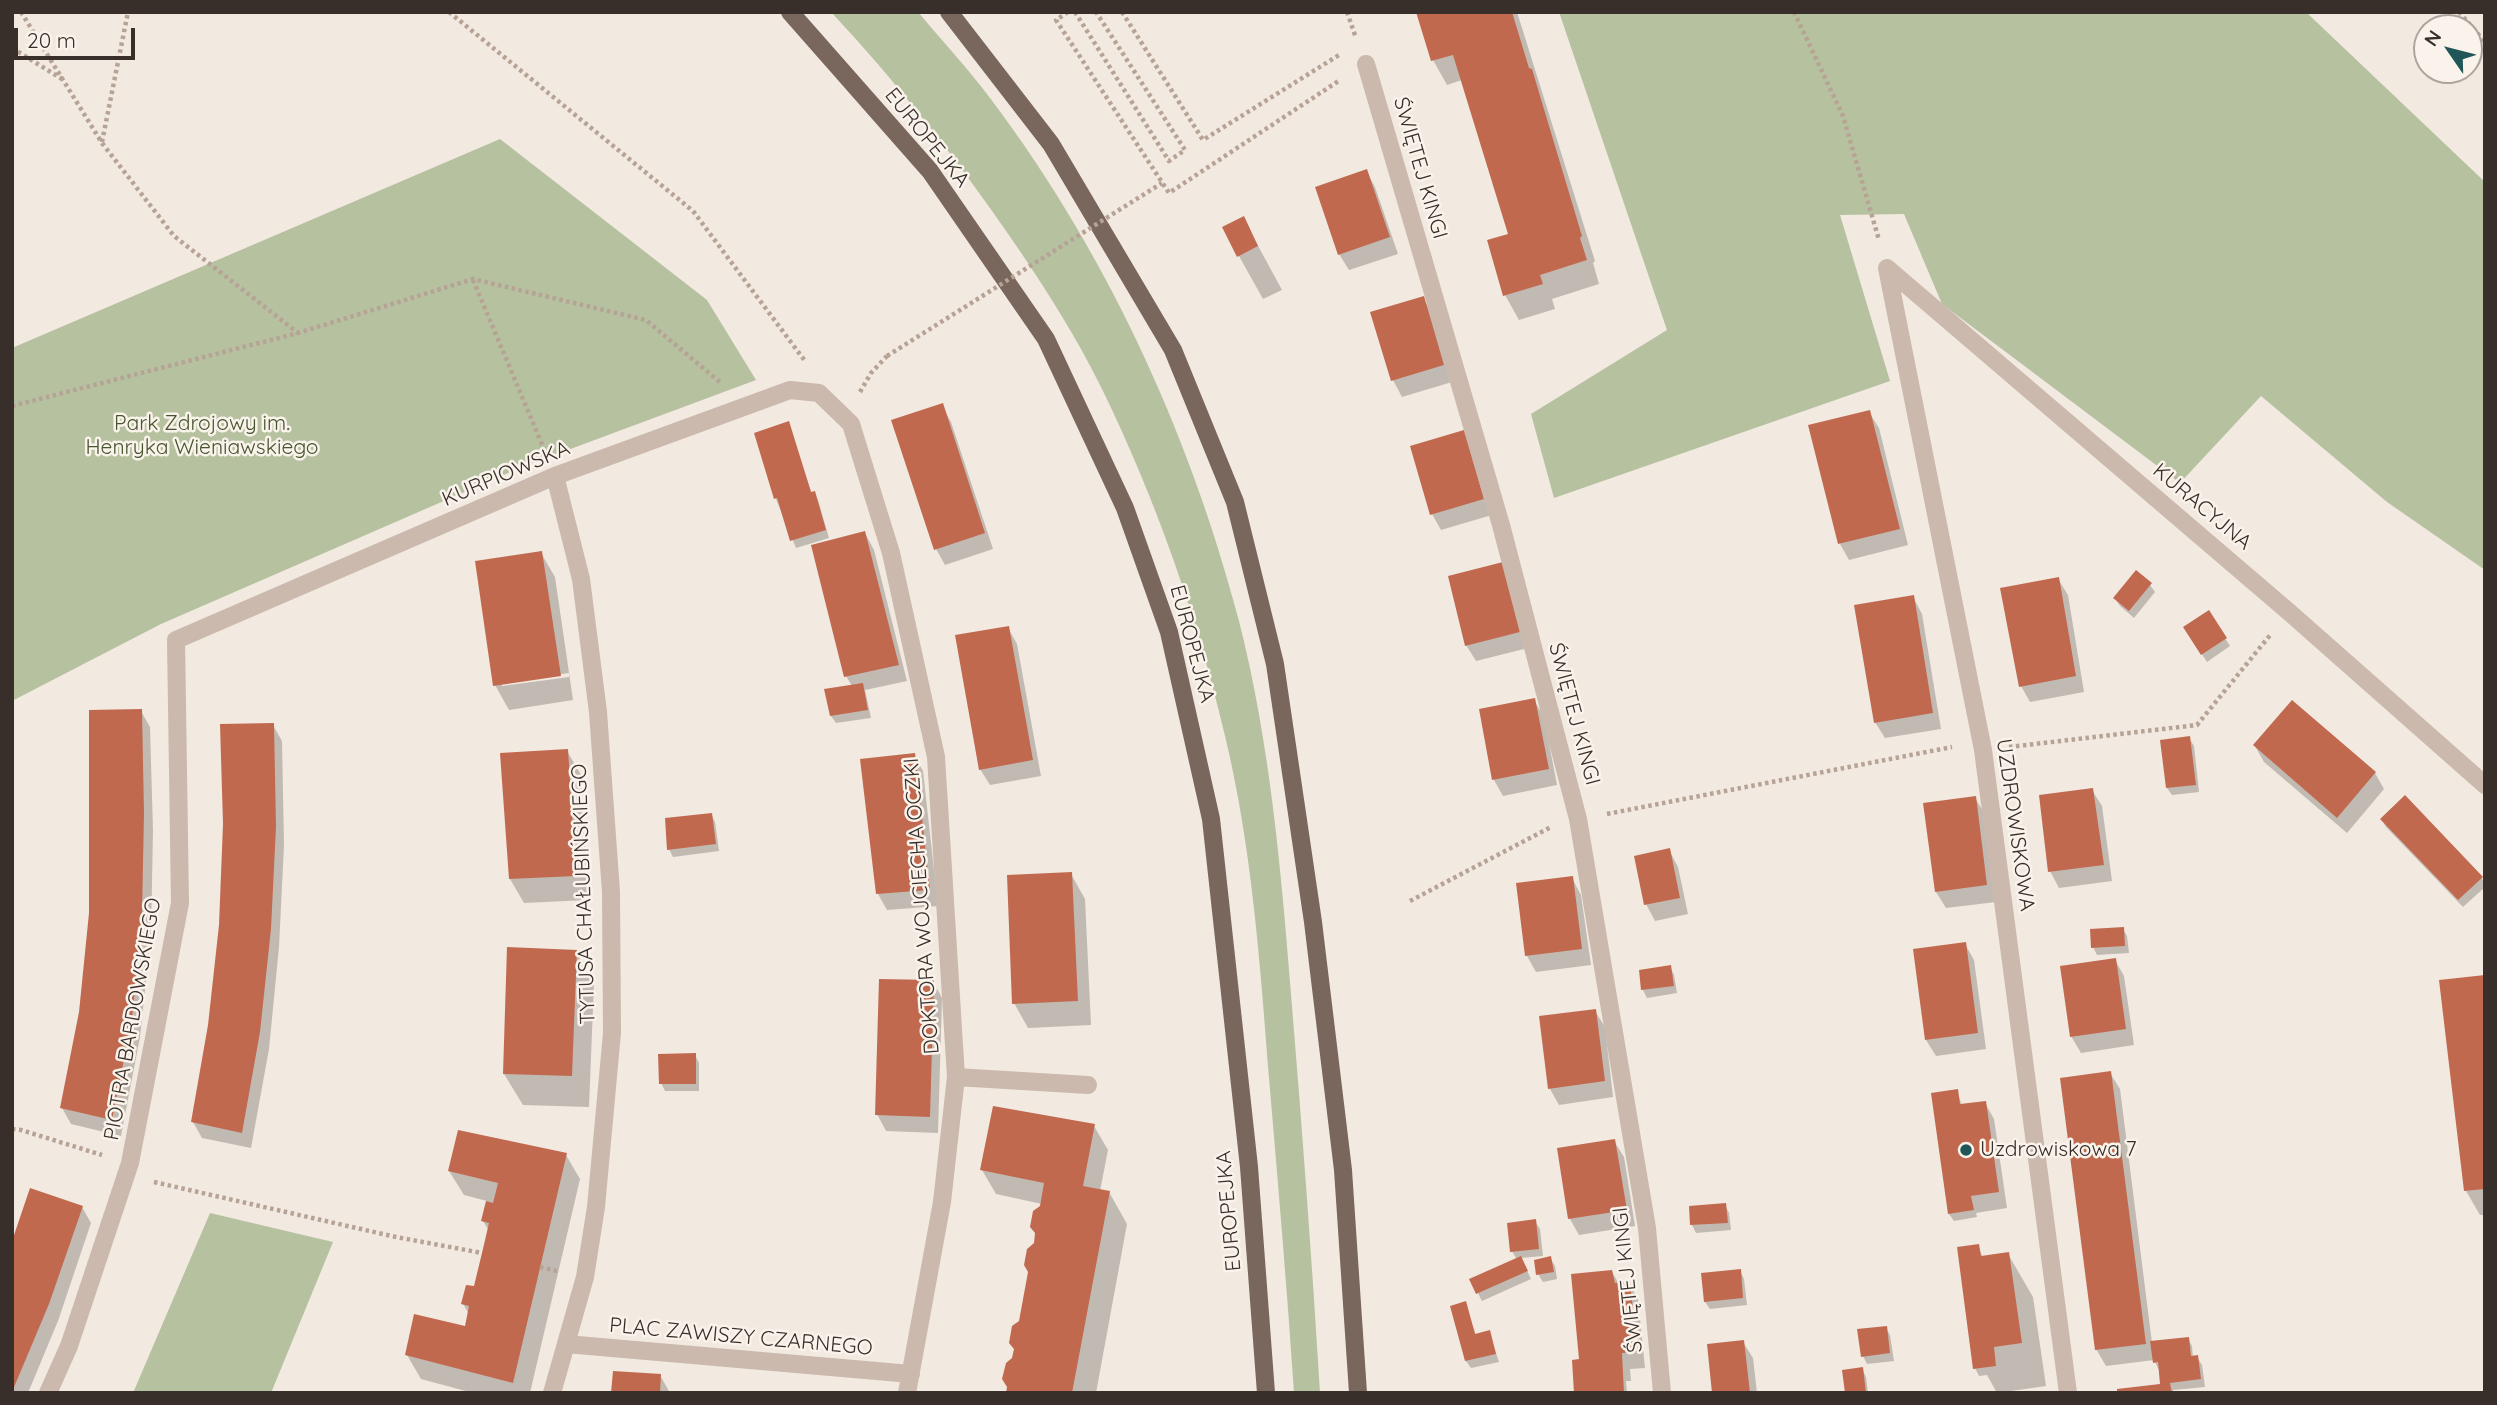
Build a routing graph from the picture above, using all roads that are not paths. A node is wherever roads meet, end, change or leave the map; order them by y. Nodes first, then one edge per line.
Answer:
1 (790, 12) edge
2 (949, 12) edge
3 (1366, 64) road end
4 (1887, 268) joint
5 (851, 424) joint
6 (555, 476) junction
7 (176, 640) joint
8 (2485, 785) edge
9 (956, 1077) junction
10 (1088, 1085) dead end
11 (566, 1344) junction
12 (911, 1374) junction
13 (48, 1393) edge
14 (552, 1393) edge
15 (906, 1393) edge
16 (1266, 1393) edge
17 (1358, 1393) edge
18 (1661, 1393) edge
19 (2068, 1393) edge

1 - 16 main road, EUROPEJKA
2 - 17 main road
3 - 18 street, ŚWIĘTEJ KINGI
4 - 8 street, KURACYJNA
4 - 19 street, UZDROWISKOWA
5 - 6 street, KURPIOWSKA
5 - 9 street, DOKTORA WOJCIECHA OCZKI
6 - 7 street, KURPIOWSKA
6 - 11 street, TYTUSA CHAŁUBIŃSKIEGO
7 - 13 street, PIOTRA BARDOWSKIEGO
9 - 10 street
9 - 12 street, DOKTORA WOJCIECHA OCZKI
11 - 12 street, PLAC ZAWISZY CZARNEGO
11 - 14 street, TYTUSA CHAŁUBIŃSKIEGO
12 - 15 street, DOKTORA WOJCIECHA OCZKI

